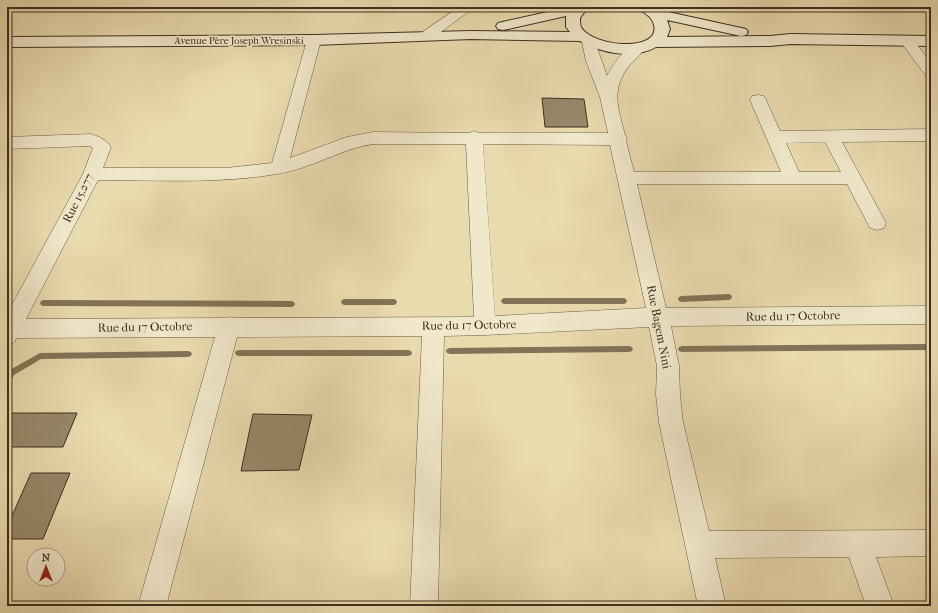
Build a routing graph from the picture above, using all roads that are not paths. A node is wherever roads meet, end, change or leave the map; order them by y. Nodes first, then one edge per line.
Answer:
1 (468, 7) edge
2 (578, 9) edge
3 (649, 9) edge
4 (471, 35) junction
5 (426, 36) junction
6 (585, 39) junction
7 (790, 39) junction
8 (314, 40) junction
9 (907, 41) junction
10 (931, 41) edge
11 (7, 42) edge
12 (654, 42) junction
13 (637, 49) junction
14 (931, 73) edge
15 (608, 97) junction
16 (758, 100) dead end
17 (931, 136) edge
18 (474, 137) junction
19 (775, 137) junction
20 (831, 137) junction
21 (619, 139) junction
22 (7, 142) edge
23 (279, 168) junction
24 (92, 174) junction
25 (627, 178) junction
26 (793, 178) junction
27 (852, 178) junction
28 (877, 223) dead end
29 (931, 315) edge
30 (658, 317) junction
31 (229, 326) junction
32 (433, 326) junction
33 (485, 326) junction
34 (8, 331) edge
35 (857, 543) junction
36 (931, 543) edge
37 (699, 545) junction
38 (152, 606) edge
39 (424, 606) edge
40 (712, 606) edge
41 (880, 606) edge

1 - 5 street
2 - 4 street, Avenue Père Joseph Wresinski
2 - 6 street
3 - 7 street
3 - 12 street
4 - 5 street, Avenue Père Joseph Wresinski
4 - 6 street, Avenue Père Joseph Wresinski
5 - 8 street, Avenue Père Joseph Wresinski
6 - 13 street, Avenue Père Joseph Wresinski
6 - 15 street, Rue Bagem Nini
7 - 9 street
7 - 12 street
8 - 11 street, Avenue Père Joseph Wresinski
8 - 23 street
9 - 10 street
9 - 14 street
12 - 13 street
13 - 15 street, Rue Bagem Nini
15 - 21 street, Rue Bagem Nini
16 - 19 street
17 - 20 street
18 - 21 street
18 - 23 street
18 - 33 street
19 - 20 street
19 - 26 street
20 - 27 street
21 - 25 street, Rue Bagem Nini
22 - 24 street, Rue 15.277
23 - 24 street
24 - 34 street, Rue 15.277
25 - 26 street
25 - 30 street, Rue Bagem Nini
26 - 27 street
27 - 28 street
29 - 30 street, Rue du 17 Octobre
30 - 33 street, Rue du 17 Octobre
30 - 37 street, Rue Bagem Nini
31 - 32 street, Rue du 17 Octobre
31 - 34 street, Rue du 17 Octobre
31 - 38 street
32 - 33 street, Rue du 17 Octobre
32 - 39 street
35 - 36 street
35 - 37 street
35 - 41 street
37 - 40 street, Rue Bagem Nini

